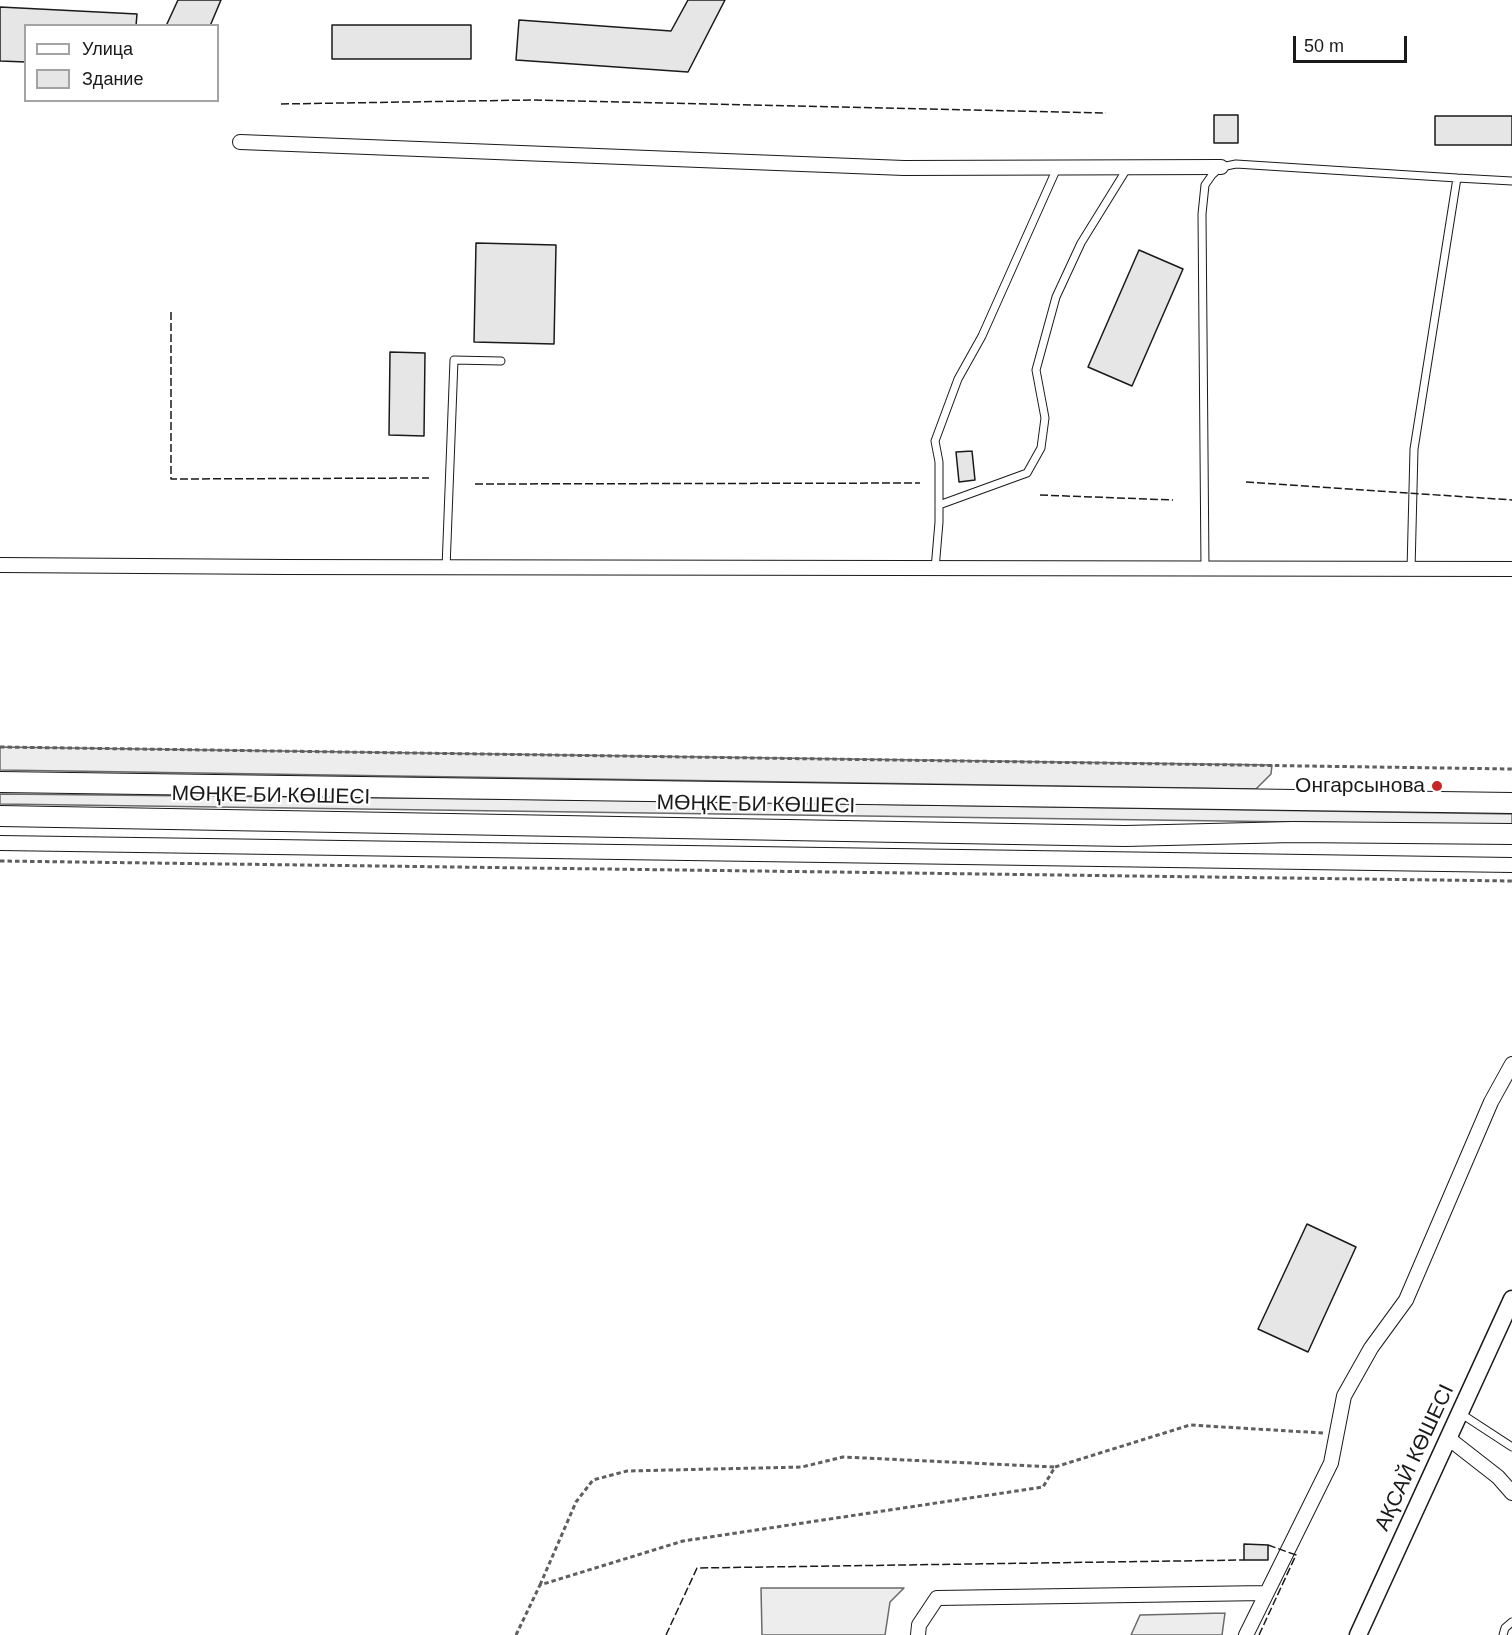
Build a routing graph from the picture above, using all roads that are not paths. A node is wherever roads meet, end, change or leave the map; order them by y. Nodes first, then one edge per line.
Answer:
1 (240, 142) dead end
2 (1128, 167) junction
3 (1221, 167) junction
4 (1057, 168) junction
5 (1458, 178) junction
6 (1512, 181) edge
7 (501, 361) dead end
8 (939, 505) junction
9 (0, 565) edge
10 (446, 568) junction
11 (935, 569) junction
12 (1205, 569) junction
13 (1512, 569) edge
14 (1411, 570) junction
15 (0, 782) edge
16 (1512, 803) edge
17 (0, 816) edge
18 (1512, 834) edge
19 (0, 843) edge
20 (1512, 865) edge
21 (1512, 1064) edge
22 (1512, 1299) edge
23 (1460, 1413) junction
24 (1448, 1438) junction
25 (1512, 1447) edge
26 (1512, 1493) edge
27 (1265, 1593) junction
28 (1512, 1622) edge
29 (918, 1635) edge
30 (1246, 1635) edge
31 (1358, 1635) edge
32 (1503, 1635) edge

1 - 4 street
2 - 3 street
2 - 4 street
2 - 8 lane
3 - 5 lane
3 - 12 lane
4 - 8 lane
5 - 6 lane
5 - 14 lane
7 - 10 lane
8 - 11 lane
9 - 10 street
10 - 11 street
11 - 12 street
12 - 14 street
13 - 14 street
15 - 16 main road, МӨҢКЕ БИ КӨШЕСІ
17 - 18 main road, МӨҢКЕ БИ КӨШЕСІ
19 - 20 street
21 - 27 street
22 - 23 street, АҚСАЙ КӨШЕСІ
23 - 24 street, АҚСАЙ КӨШЕСІ
23 - 25 lane
24 - 26 street
24 - 31 street, АҚСАЙ КӨШЕСІ
27 - 29 street
27 - 30 street
28 - 32 lane

